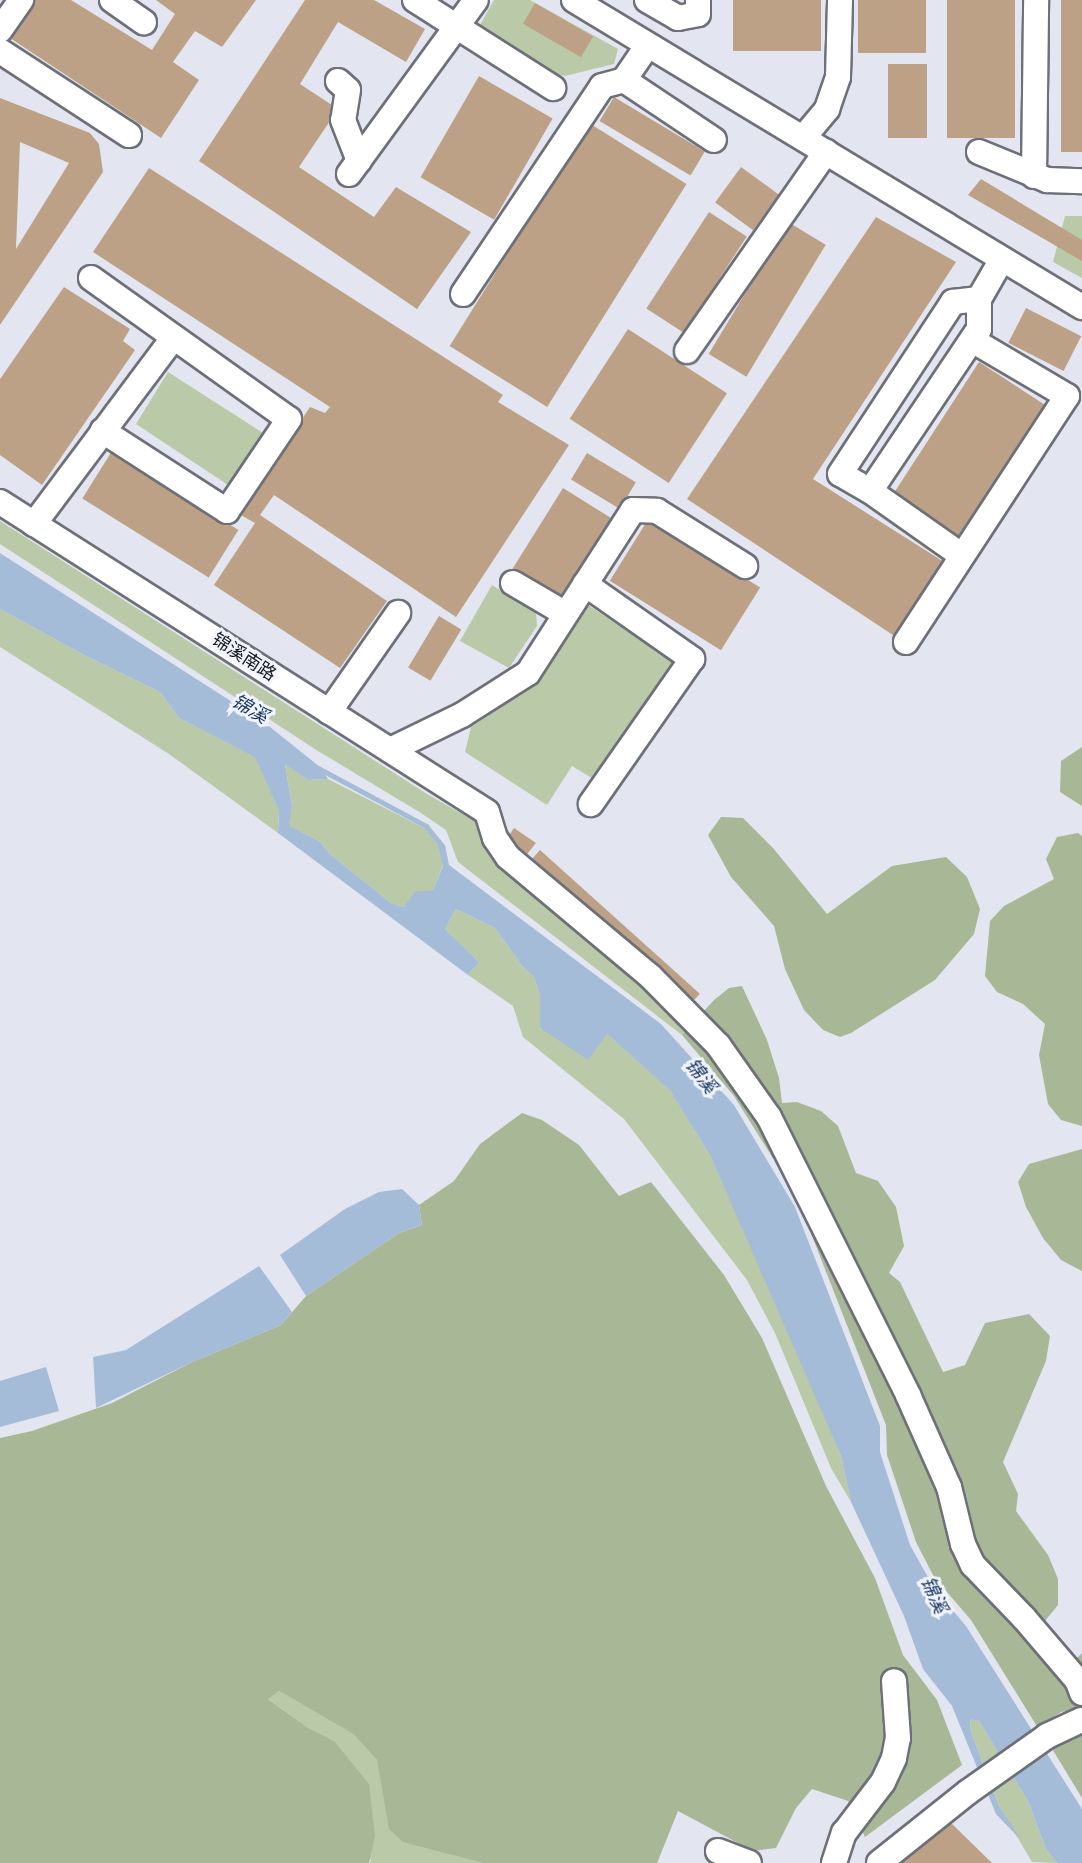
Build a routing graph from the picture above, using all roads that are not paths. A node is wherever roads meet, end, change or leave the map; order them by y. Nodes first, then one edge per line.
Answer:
1 (21, 0) edge
2 (112, 0) edge
3 (415, 0) edge
4 (477, 0) edge
5 (574, 0) edge
6 (647, 0) edge
7 (698, 0) edge
8 (840, 0) edge
9 (1036, 0) edge
10 (144, 22) dead end
11 (457, 27) junction
12 (0, 30) edge
13 (648, 45) junction
14 (0, 51) edge
15 (624, 80) junction
16 (338, 81) dead end
17 (553, 88) dead end
18 (129, 135) dead end
19 (803, 138) junction
20 (714, 140) dead end
21 (826, 152) junction
22 (979, 152) dead end
23 (1034, 176) junction
24 (1082, 181) edge
25 (1002, 259) junction
26 (91, 278) dead end
27 (463, 294) dead end
28 (979, 299) junction
29 (1082, 307) edge
30 (173, 338) junction
31 (972, 340) junction
32 (687, 351) dead end
33 (103, 431) junction
34 (870, 491) junction
35 (0, 502) edge
36 (34, 524) junction
37 (961, 555) junction
38 (745, 566) dead end
39 (513, 583) dead end
40 (585, 584) junction
41 (398, 613) dead end
42 (566, 614) junction
43 (906, 642) dead end
44 (329, 712) junction
45 (390, 750) junction
46 (591, 804) dead end
47 (894, 1681) dead end
48 (1082, 1693) edge
49 (1082, 1720) edge
50 (718, 1852) dead end
51 (749, 1863) edge
52 (834, 1863) edge
53 (879, 1863) edge

1 - 12 street
2 - 10 street
3 - 11 street
4 - 11 street
5 - 13 street
6 - 7 street
8 - 19 street
9 - 23 street
11 - 16 street
11 - 17 street
13 - 15 street
13 - 19 street
14 - 18 street
15 - 20 street
15 - 27 street
19 - 21 street
21 - 25 street
21 - 32 street
22 - 23 street
23 - 24 street
25 - 28 street
25 - 29 street
26 - 30 street
28 - 31 street
28 - 34 street
30 - 33 street
30 - 33 street
31 - 34 street
31 - 37 street
33 - 36 street
34 - 37 street
35 - 36 street, 锦溪南路
36 - 44 street, 锦溪南路
37 - 43 street
38 - 40 street
39 - 42 street
40 - 42 street
40 - 46 street
41 - 44 street
42 - 45 street
44 - 45 street, 锦溪南路
45 - 48 street, 锦溪南路
47 - 52 street
49 - 53 street
50 - 51 street

